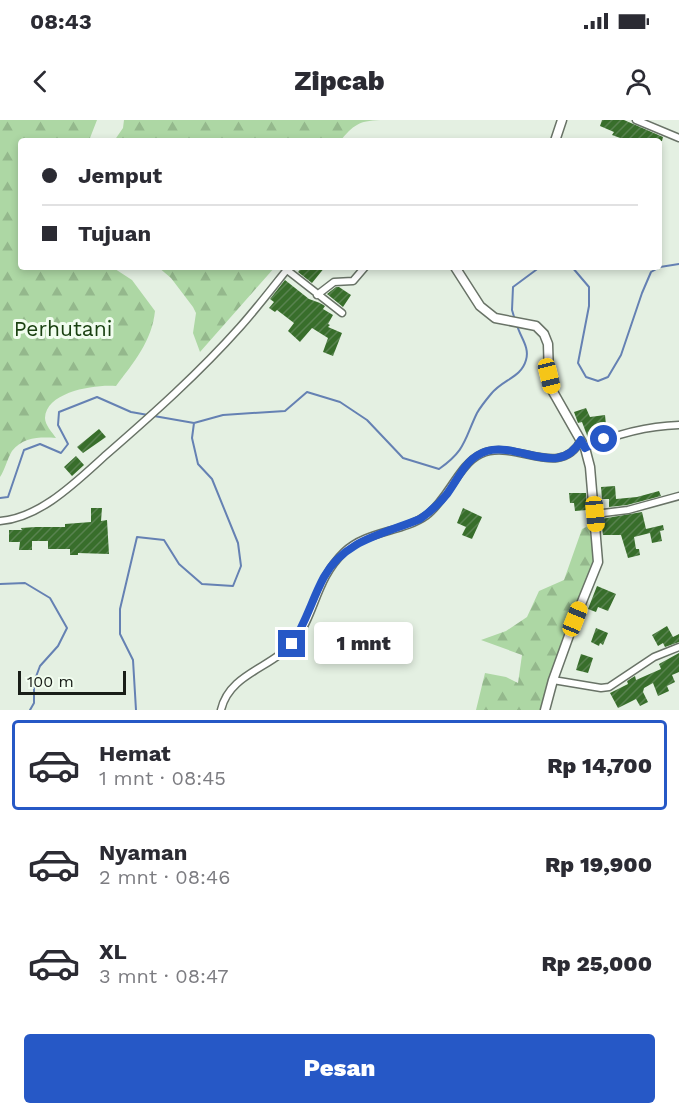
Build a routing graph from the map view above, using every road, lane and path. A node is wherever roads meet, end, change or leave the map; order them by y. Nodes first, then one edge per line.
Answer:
1 (562, 120) edge
2 (636, 120) edge
3 (556, 138) edge
4 (679, 138) edge
5 (287, 270) edge
6 (289, 270) edge
7 (362, 270) edge
8 (457, 270) edge
9 (317, 295) junction
10 (342, 313) dead end
11 (679, 425) edge
12 (583, 444) junction
13 (679, 495) edge
14 (595, 514) junction
15 (0, 521) edge
16 (679, 647) edge
17 (553, 680) junction
18 (221, 710) edge
19 (545, 710) edge

1 - 3 street
2 - 4 street
5 - 15 street
6 - 9 street
7 - 9 street
8 - 12 street
9 - 10 street
11 - 12 street
12 - 14 street
12 - 18 street
13 - 14 street
14 - 17 street
16 - 17 street
17 - 19 street

